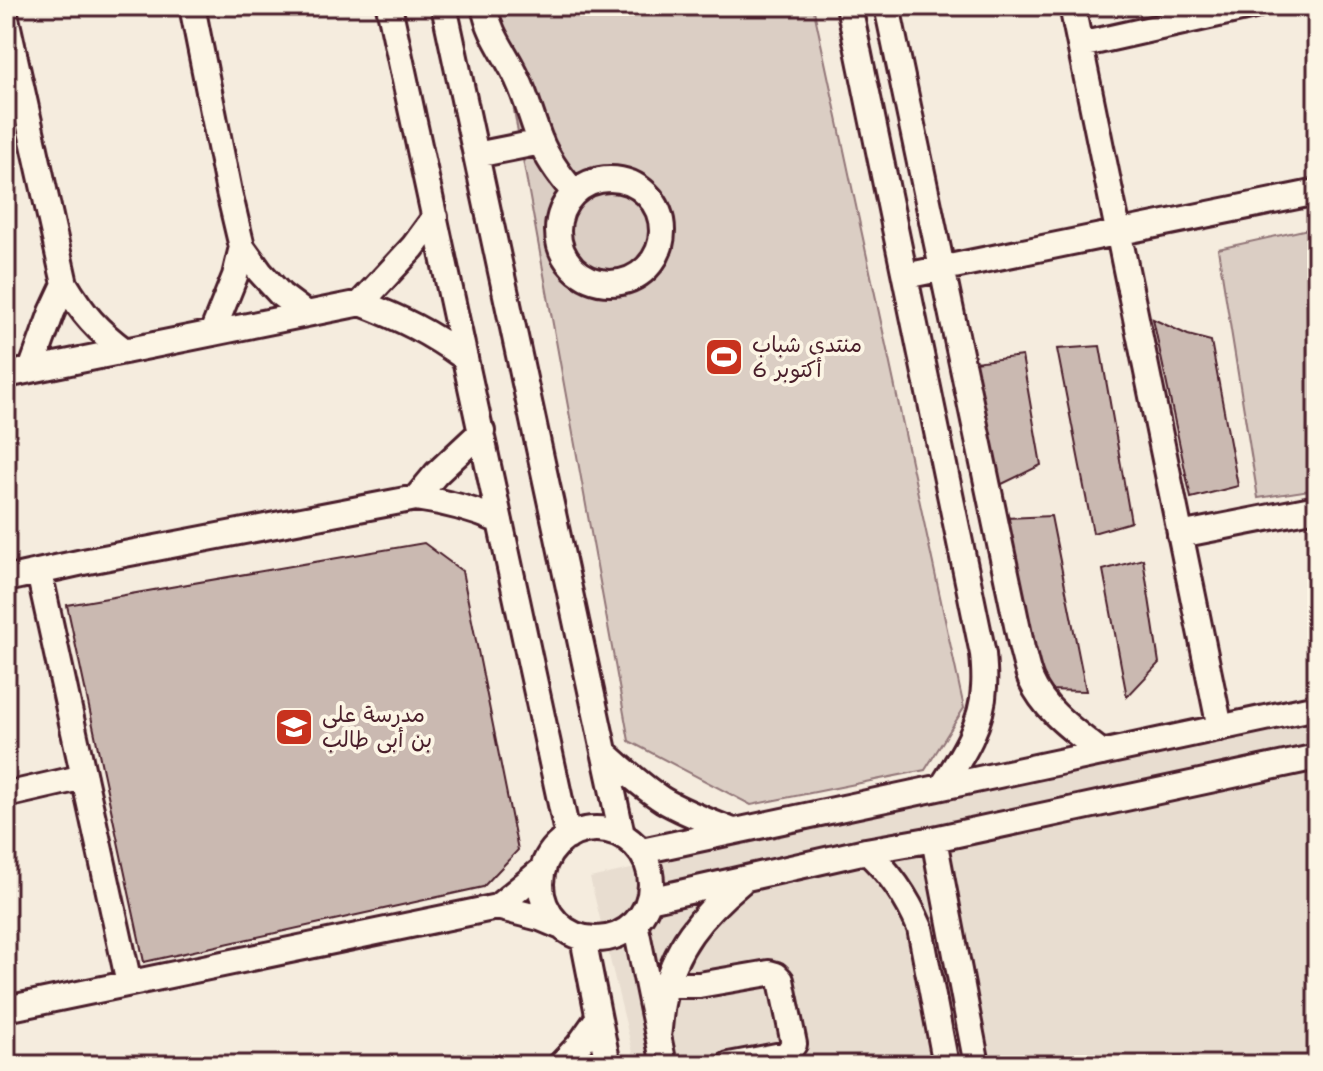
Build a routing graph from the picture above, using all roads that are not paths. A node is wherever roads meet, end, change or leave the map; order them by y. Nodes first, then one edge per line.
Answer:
1 (192, 6) edge
2 (389, 6) edge
3 (444, 6) edge
4 (484, 6) edge
5 (849, 6) edge
6 (887, 6) edge
7 (1072, 6) edge
8 (1254, 6) edge
9 (6, 18) edge
10 (1080, 45) junction
11 (541, 142) junction
12 (476, 155) junction
13 (574, 192) junction
14 (1317, 192) edge
15 (435, 217) junction
16 (1118, 233) junction
17 (242, 247) junction
18 (942, 269) junction
19 (905, 276) junction
20 (65, 284) junction
21 (361, 303) junction
22 (305, 313) junction
23 (212, 333) junction
24 (125, 351) junction
25 (465, 358) junction
26 (31, 370) junction
27 (6, 375) edge
28 (482, 431) junction
29 (416, 498) junction
30 (1317, 508) edge
31 (500, 521) junction
32 (1180, 535) junction
33 (39, 572) junction
34 (6, 579) edge
35 (1317, 707) edge
36 (1220, 728) junction
37 (604, 752) junction
38 (1102, 753) junction
39 (1317, 757) edge
40 (84, 777) junction
41 (942, 787) junction
42 (6, 795) edge
43 (733, 831) junction
44 (622, 835) junction
45 (568, 837) junction
46 (934, 839) junction
47 (642, 851) junction
48 (866, 851) junction
49 (543, 869) junction
50 (745, 879) junction
51 (649, 900) junction
52 (497, 907) junction
53 (635, 923) junction
54 (560, 926) junction
55 (583, 938) junction
56 (129, 983) junction
57 (667, 985) junction
58 (6, 1009) edge
59 (598, 1018) junction
60 (658, 1036) junction
61 (560, 1065) edge
62 (608, 1065) edge
63 (664, 1065) edge
64 (729, 1065) edge
65 (946, 1065) edge
66 (977, 1065) edge

1 - 17 street
2 - 15 street
3 - 12 street
4 - 11 street
5 - 19 street
6 - 18 street
7 - 10 street
8 - 10 street
9 - 20 street
10 - 16 street
11 - 12 street
11 - 13 street
12 - 37 street
13 - 13 street
14 - 16 street
15 - 21 street
15 - 25 street
16 - 18 street
16 - 32 street
17 - 22 street
17 - 23 street
18 - 19 street
18 - 38 street
19 - 41 street
20 - 24 street
20 - 26 street
21 - 22 street
21 - 25 street
22 - 23 street
23 - 24 street
24 - 26 street
25 - 28 street
26 - 27 street
28 - 29 street
28 - 31 street
29 - 31 street
29 - 33 street
30 - 32 street
31 - 45 street
32 - 36 street
33 - 34 street
33 - 40 street
35 - 36 street
36 - 38 street
37 - 43 street
37 - 44 street
38 - 41 street
39 - 46 street
40 - 42 street
40 - 56 street
41 - 43 street
43 - 47 street
44 - 45 street
44 - 47 street
45 - 49 street
46 - 48 street
46 - 66 street
47 - 51 street
48 - 50 street
48 - 65 street
49 - 52 street
49 - 54 street
50 - 51 street
50 - 57 street
51 - 53 street
52 - 54 street
52 - 56 street
53 - 55 street
53 - 60 street
54 - 55 street
55 - 59 street
56 - 58 street
57 - 60 street
57 - 64 street
59 - 61 street
59 - 62 street
60 - 63 street

